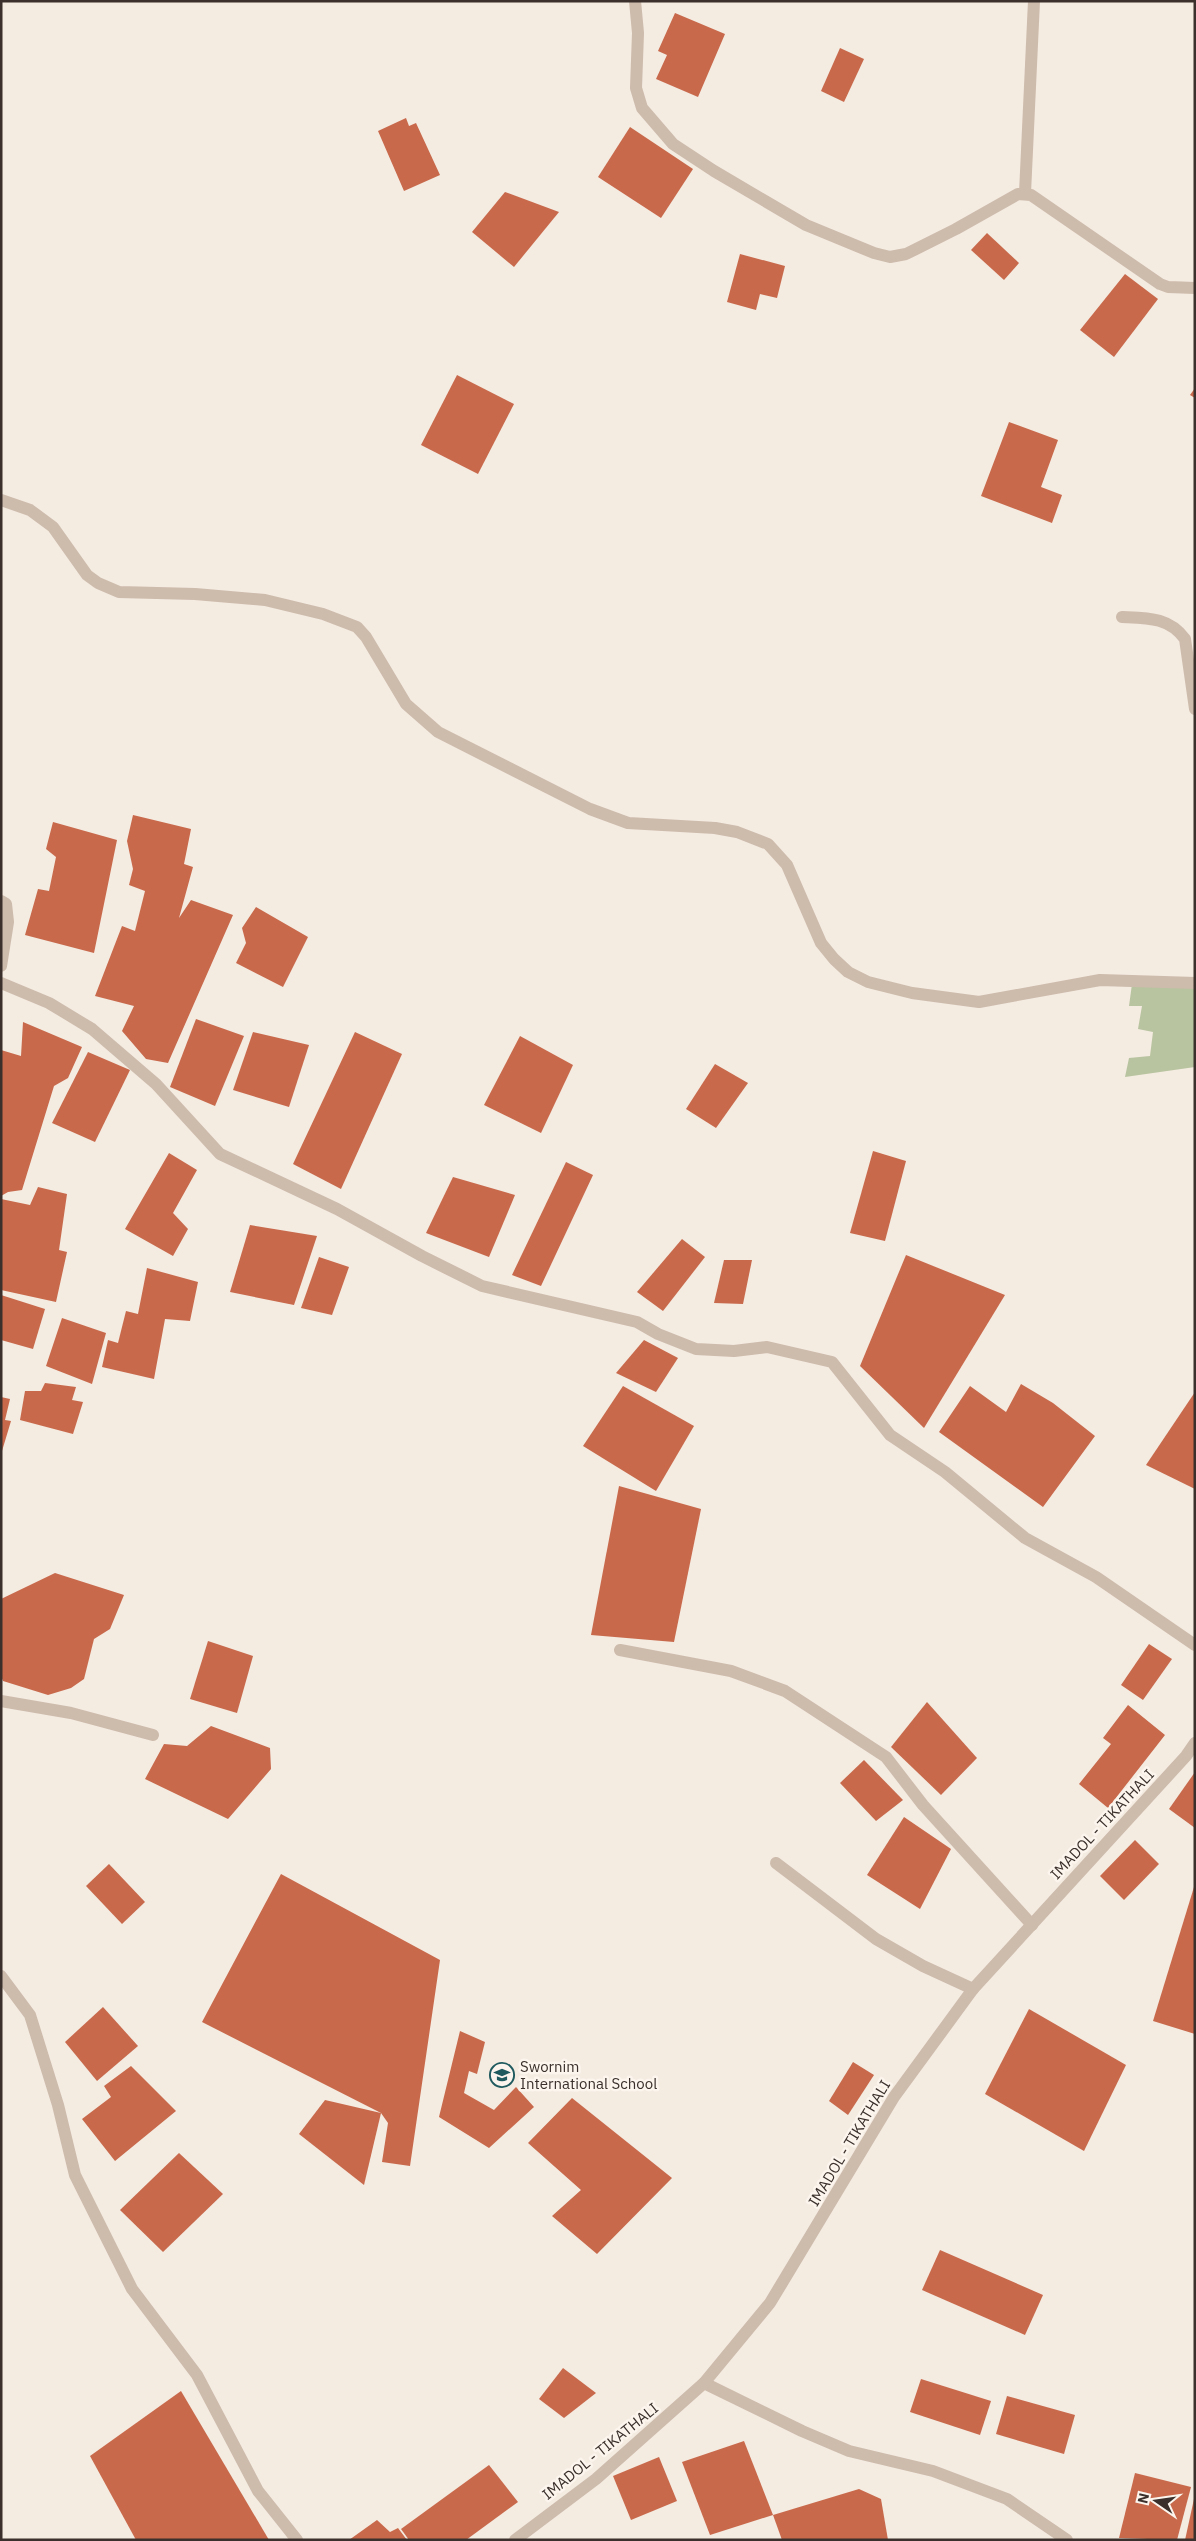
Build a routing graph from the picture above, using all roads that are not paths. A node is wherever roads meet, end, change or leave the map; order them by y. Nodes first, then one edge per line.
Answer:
1 (635, 1) edge
2 (1034, 1) edge
3 (1025, 193) junction
4 (1195, 288) edge
5 (1, 500) edge
6 (1122, 617) dead end
7 (1195, 709) edge
8 (1, 901) edge
9 (1, 966) edge
10 (1195, 983) edge
11 (1, 984) edge
12 (1195, 1645) edge
13 (620, 1650) dead end
14 (1, 1701) edge
15 (154, 1735) dead end
16 (1195, 1743) edge
17 (776, 1863) dead end
18 (1032, 1925) junction
19 (1, 1976) edge
20 (973, 1989) junction
21 (704, 2383) junction
22 (296, 2540) edge
23 (514, 2540) edge
24 (1067, 2540) edge

1 - 3 street
2 - 3 street
3 - 4 street
5 - 10 street
6 - 7 street
8 - 9 street
11 - 12 street
13 - 18 street
14 - 15 street
16 - 18 street, IMADOL - TIKATHALI
17 - 20 street
18 - 20 street, IMADOL - TIKATHALI
19 - 22 street
20 - 21 street, IMADOL - TIKATHALI
21 - 23 street, IMADOL - TIKATHALI
21 - 24 street

